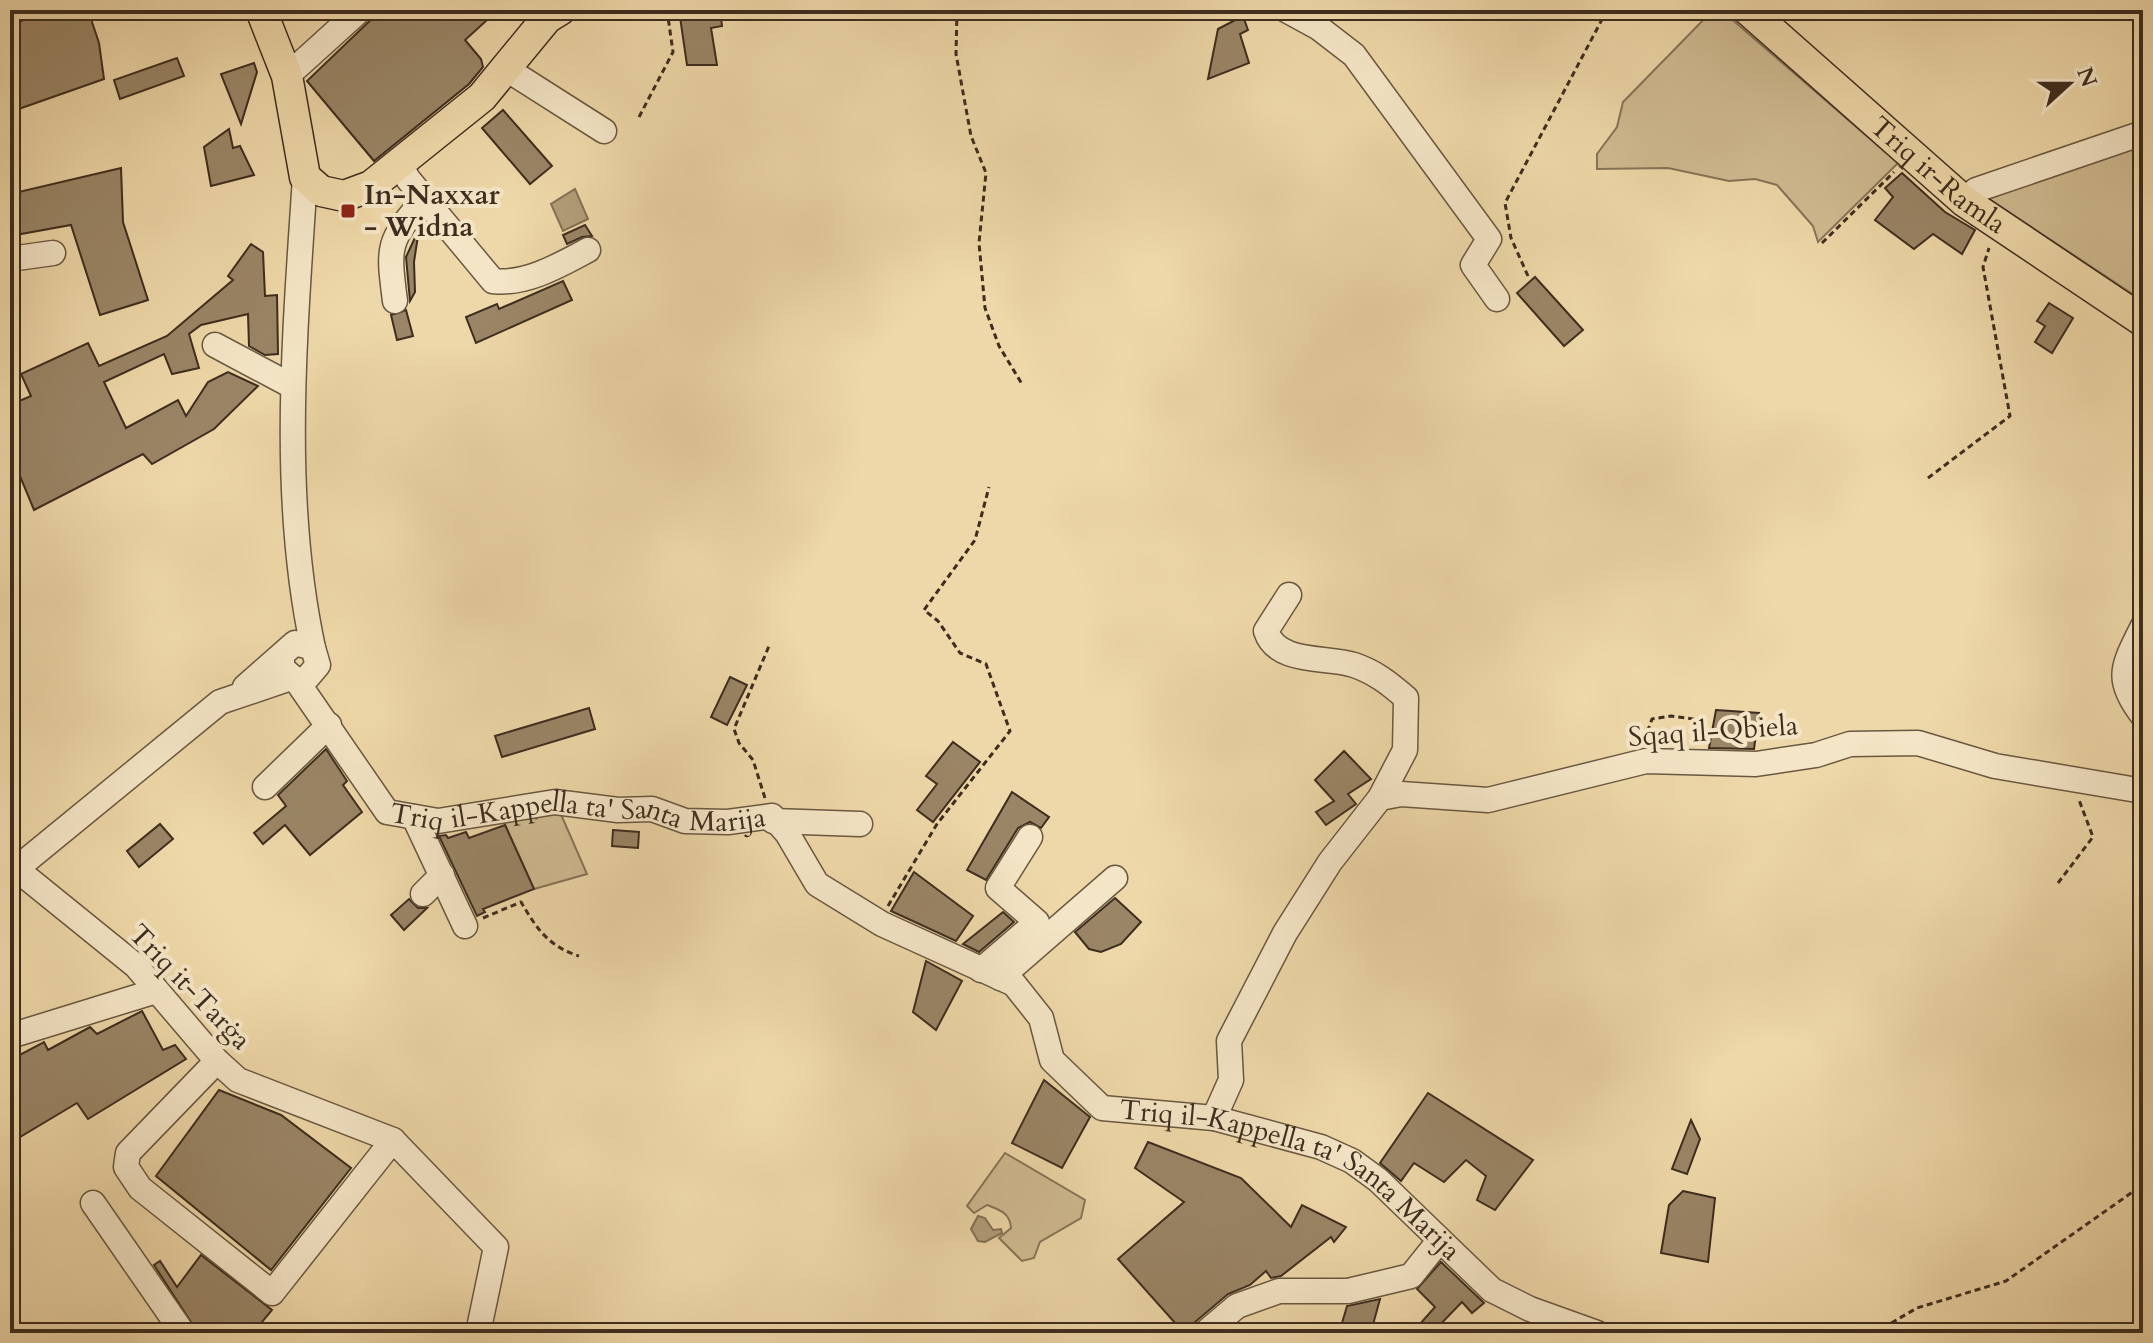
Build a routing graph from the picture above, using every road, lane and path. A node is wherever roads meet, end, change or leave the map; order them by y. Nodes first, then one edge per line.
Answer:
1 (261, 10) edge
2 (360, 10) edge
3 (560, 10) edge
4 (667, 10) edge
5 (957, 10) edge
6 (1286, 10) edge
7 (1607, 10) edge
8 (1748, 10) edge
9 (505, 68) junction
10 (287, 76) junction
11 (639, 117) dead end
12 (604, 131) dead end
13 (2143, 133) edge
14 (1911, 155) junction
15 (400, 163) junction
16 (305, 177) junction
17 (424, 200) junction
18 (1964, 201) junction
19 (1999, 227) junction
20 (1822, 243) dead end
21 (588, 250) dead end
22 (53, 253) dead end
23 (10, 259) edge
24 (1528, 276) dead end
25 (1497, 299) dead end
26 (395, 301) dead end
27 (2143, 321) edge
28 (215, 345) dead end
29 (1022, 384) dead end
30 (292, 386) junction
31 (1928, 478) dead end
32 (989, 487) dead end
33 (1289, 595) dead end
34 (2143, 626) edge
35 (769, 646) dead end
36 (298, 663) junction
37 (2143, 716) edge
38 (1708, 721) dead end
39 (328, 722) junction
40 (1646, 761) junction
41 (2070, 778) junction
42 (265, 787) dead end
43 (2143, 791) edge
44 (1380, 798) junction
45 (414, 817) junction
46 (772, 819) junction
47 (860, 824) dead end
48 (1030, 837) dead end
49 (13, 866) edge
50 (442, 875) junction
51 (1115, 878) dead end
52 (2058, 883) dead end
53 (423, 894) dead end
54 (470, 923) joint
55 (882, 924) junction
56 (579, 956) dead end
57 (990, 974) junction
58 (156, 991) junction
59 (10, 1036) edge
60 (217, 1061) junction
61 (1214, 1118) junction
62 (393, 1140) junction
63 (2142, 1154) edge
64 (2142, 1162) edge
65 (93, 1203) dead end
66 (1439, 1241) junction
67 (183, 1333) edge
68 (478, 1333) edge
69 (1205, 1333) edge
70 (1597, 1333) edge
71 (1874, 1333) edge

1 - 10 main road, Triq il-Kappella ta' Santa Marija
2 - 10 street
3 - 9 main road
4 - 11 path
5 - 29 path
6 - 25 street
7 - 24 path
8 - 14 main road, Triq ir-Ramla
9 - 12 street
9 - 15 main road
10 - 16 main road, Triq il-Kappella ta' Santa Marija
13 - 18 street
14 - 18 main road, Triq ir-Ramla
14 - 20 path
15 - 16 main road
15 - 17 street
16 - 30 street, Triq il-Kappella ta' Santa Marija
17 - 21 street
17 - 26 street
18 - 19 main road, Triq ir-Ramla
19 - 27 main road, Triq ir-Ramla
19 - 31 path
22 - 23 street
28 - 30 street
30 - 36 street, Triq il-Kappella ta' Santa Marija
32 - 55 path
33 - 44 street
34 - 37 street
35 - 46 path
36 - 39 street, Triq il-Kappella ta' Santa Marija
36 - 49 street
38 - 40 path
39 - 42 street
39 - 45 street, Triq il-Kappella ta' Santa Marija
40 - 41 street, Sqaq il-Qbiela
40 - 44 street, Sqaq il-Qbiela
41 - 43 street, Sqaq il-Qbiela
41 - 52 path
44 - 61 street
45 - 46 street, Triq il-Kappella ta' Santa Marija
45 - 50 street
46 - 47 street
46 - 55 street, Triq il-Kappella ta' Santa Marija
48 - 57 street
49 - 58 street, Triq it-Tarġa
50 - 53 street
50 - 54 street
51 - 57 street
54 - 56 path
55 - 57 street, Triq il-Kappella ta' Santa Marija
57 - 61 street, Triq il-Kappella ta' Santa Marija
58 - 59 street
58 - 60 street, Triq it-Tarġa
60 - 62 street, Triq it-Tarġa
60 - 62 street
61 - 66 street, Triq il-Kappella ta' Santa Marija
62 - 68 street, Triq it-Tarġa
63 - 64 path
64 - 71 path
65 - 67 street
66 - 69 street
66 - 70 street, Triq il-Kappella ta' Santa Marija

